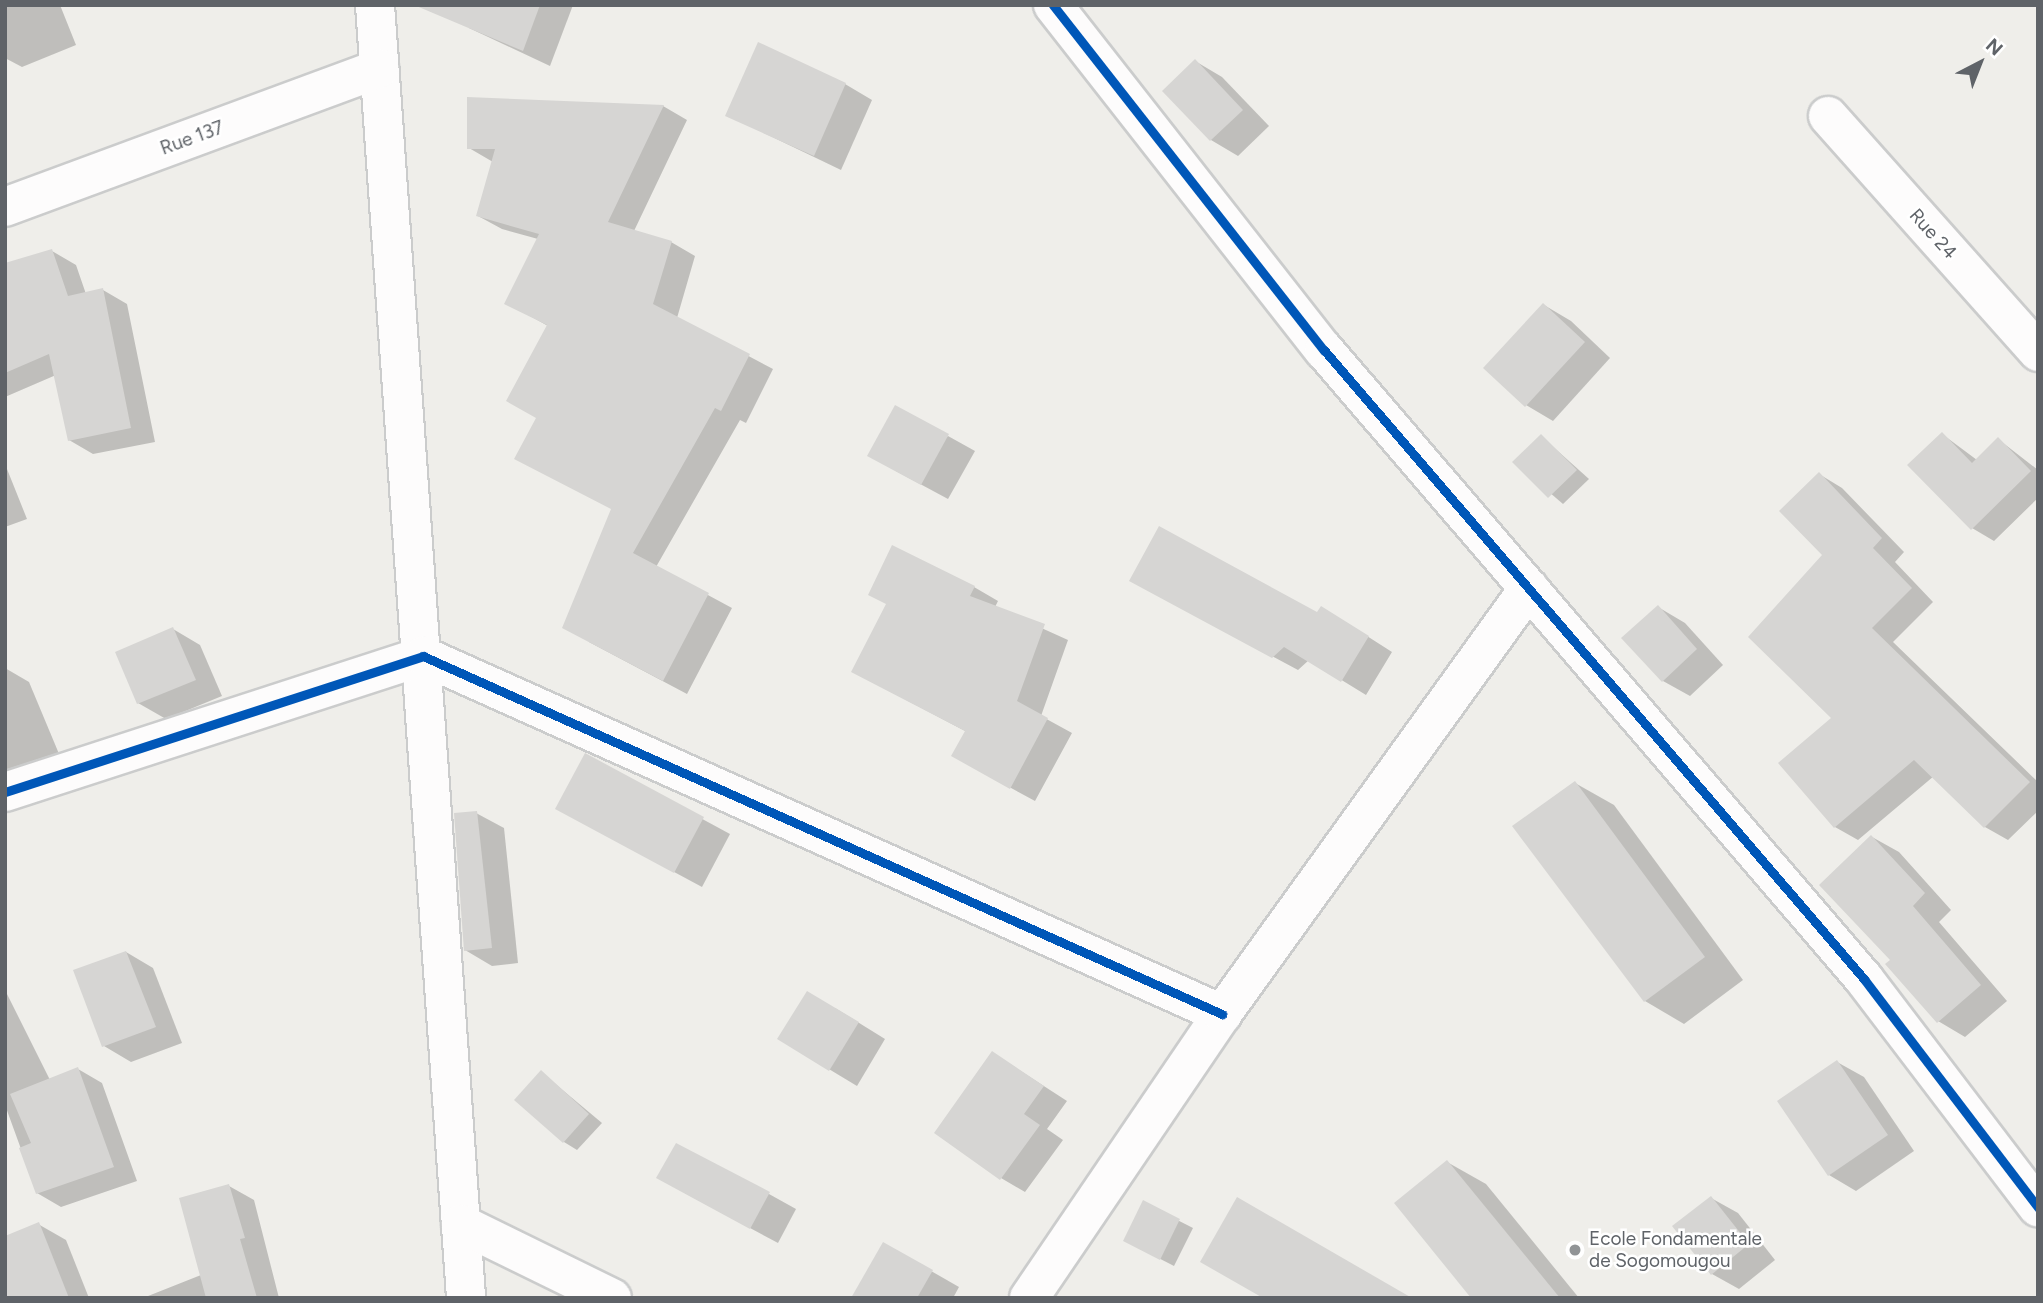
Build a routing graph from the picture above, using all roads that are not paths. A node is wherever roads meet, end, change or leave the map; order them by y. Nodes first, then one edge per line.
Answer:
1 (375, 5) edge
2 (1053, 5) edge
3 (379, 69) junction
4 (1828, 116) dead end
5 (5, 207) edge
6 (2038, 352) edge
7 (1528, 588) junction
8 (423, 656) junction
9 (5, 792) edge
10 (1222, 1014) junction
11 (2038, 1207) edge
12 (461, 1224) junction
13 (466, 1298) edge
14 (612, 1298) edge
15 (1029, 1298) edge

1 - 3 street
2 - 7 street
3 - 5 street, Rue 137
3 - 8 street
4 - 6 street, Rue 24
7 - 10 street
7 - 11 street
8 - 9 street
8 - 10 street
8 - 12 street
10 - 15 street
12 - 13 street
12 - 14 street

